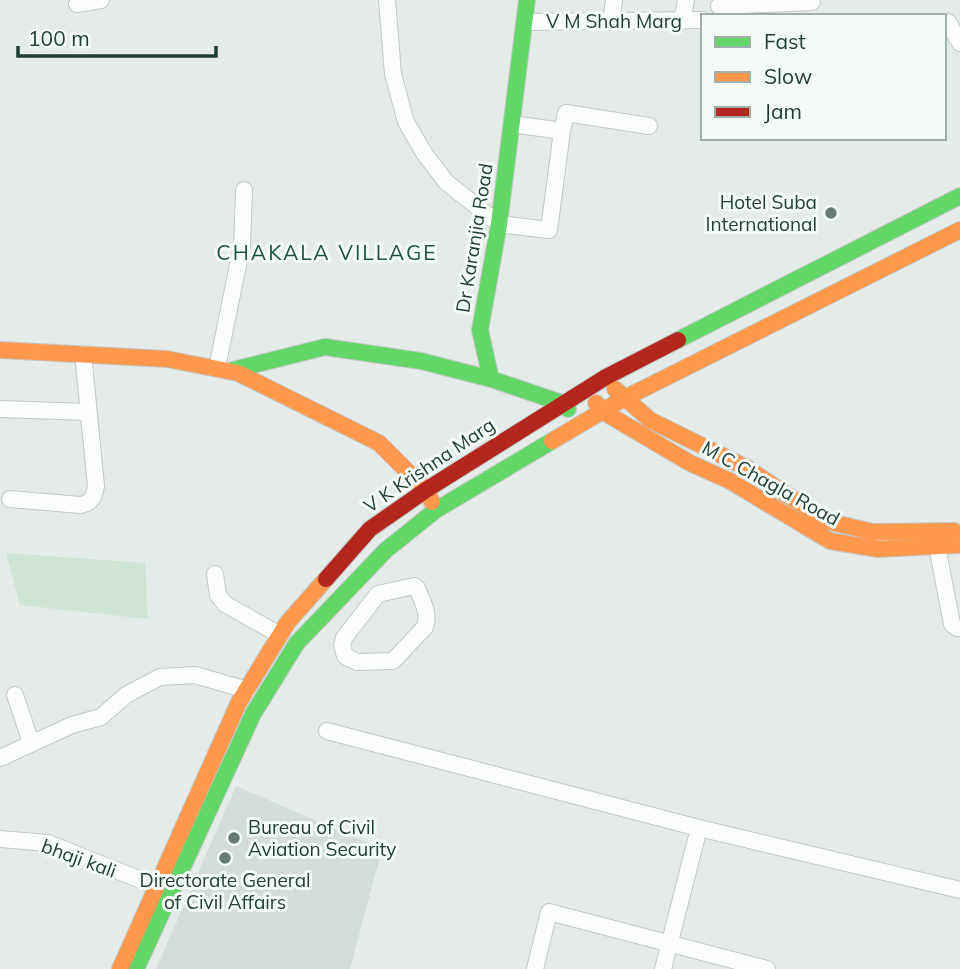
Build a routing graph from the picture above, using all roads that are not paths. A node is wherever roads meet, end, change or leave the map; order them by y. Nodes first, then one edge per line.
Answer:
1 (101, 0) edge
2 (387, 0) edge
3 (527, 0) edge
4 (614, 0) edge
5 (686, 0) edge
6 (77, 4) dead end
7 (813, 6) edge
8 (719, 7) edge
9 (763, 10) edge
10 (701, 20) edge
11 (682, 21) junction
12 (525, 22) junction
13 (611, 22) junction
14 (951, 22) edge
15 (960, 43) edge
16 (512, 124) junction
17 (649, 126) dead end
18 (562, 131) junction
19 (244, 190) dead end
20 (960, 196) edge
21 (499, 224) junction
22 (960, 230) edge
23 (0, 350) edge
24 (83, 354) junction
25 (223, 370) junction
26 (606, 377) junction
27 (491, 379) junction
28 (587, 388) junction
29 (623, 399) junction
30 (562, 403) junction
31 (0, 409) edge
32 (601, 411) junction
33 (88, 412) junction
34 (581, 423) junction
35 (426, 490) junction
36 (10, 499) dead end
37 (436, 510) junction
38 (817, 514) junction
39 (808, 530) junction
40 (853, 530) junction
41 (957, 538) edge
42 (846, 545) junction
43 (931, 552) junction
44 (215, 574) dead end
45 (347, 591) junction
46 (366, 609) junction
47 (325, 614) junction
48 (960, 628) edge
49 (348, 633) junction
50 (280, 635) junction
51 (247, 690) junction
52 (15, 695) dead end
53 (327, 731) dead end
54 (32, 743) junction
55 (0, 758) edge
56 (699, 828) junction
57 (0, 839) edge
58 (156, 886) junction
59 (960, 890) edge
60 (670, 943) junction
61 (121, 969) edge
62 (136, 969) edge
63 (535, 969) edge
64 (663, 969) edge
65 (767, 969) edge

1 - 6 street
2 - 21 street
3 - 12 main road, Dr Karanjia Road
4 - 13 street
5 - 11 street
7 - 9 street
8 - 9 street
10 - 11 street, V M Shah Marg
11 - 13 street, V M Shah Marg
12 - 13 street, V M Shah Marg
12 - 16 main road, Dr Karanjia Road
14 - 15 street
16 - 18 street
16 - 21 main road, Dr Karanjia Road
17 - 18 street
18 - 21 street
19 - 25 street
20 - 26 main road, V K Krishna Marg
21 - 27 main road, Dr Karanjia Road
22 - 29 main road
23 - 24 main road
24 - 25 main road
24 - 33 street
25 - 27 main road
25 - 35 main road
26 - 28 main road, V K Krishna Marg
26 - 29 main road
27 - 30 main road
28 - 30 main road, V K Krishna Marg
28 - 32 main road, M C Chagla Road
29 - 32 main road
29 - 38 main road
30 - 34 main road
30 - 35 main road, V K Krishna Marg
31 - 33 street
32 - 34 main road
32 - 39 main road, M C Chagla Road
33 - 36 street
34 - 37 main road
35 - 37 main road
35 - 50 main road, V K Krishna Marg
37 - 45 main road
38 - 39 main road
38 - 40 main road
39 - 42 main road, M C Chagla Road
40 - 41 main road
40 - 42 main road
41 - 43 main road, M C Chagla Road
42 - 43 main road, M C Chagla Road
43 - 48 street
44 - 50 street
45 - 46 street
45 - 47 main road
46 - 49 street
46 - 49 street
47 - 49 street
47 - 62 main road
50 - 51 main road, V K Krishna Marg
51 - 54 street
51 - 58 main road, V K Krishna Marg
52 - 54 street
53 - 56 street
54 - 55 street
56 - 59 street
56 - 60 street
57 - 58 street, bhaji kali
58 - 61 main road, V K Krishna Marg
60 - 63 street
60 - 64 street
60 - 65 street

